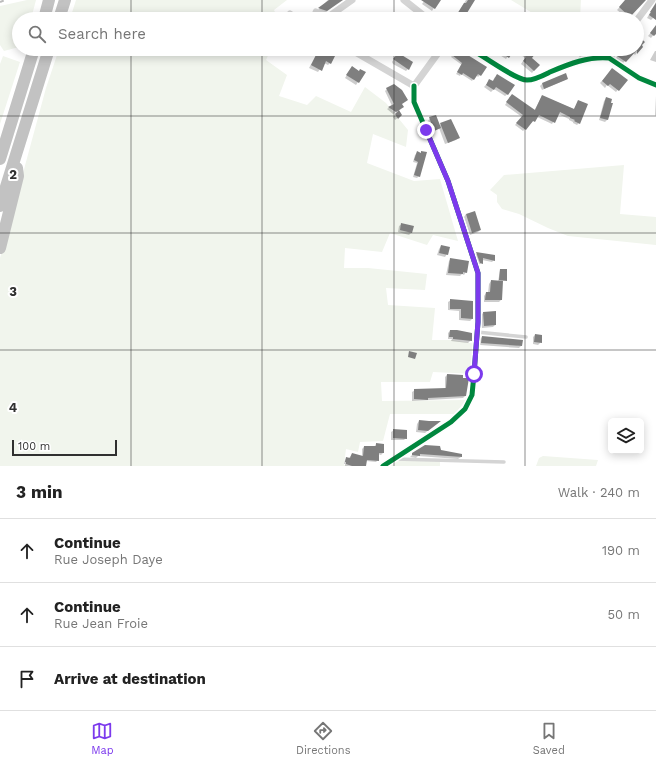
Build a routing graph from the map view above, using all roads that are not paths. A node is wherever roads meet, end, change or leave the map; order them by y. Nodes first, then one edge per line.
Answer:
1 (49, 0) edge
2 (65, 0) edge
3 (352, 0) edge
4 (404, 0) edge
5 (652, 0) edge
6 (46, 12) edge
7 (61, 12) edge
8 (336, 12) edge
9 (419, 12) edge
10 (643, 12) edge
11 (32, 56) edge
12 (47, 56) edge
13 (362, 56) edge
14 (436, 56) edge
15 (483, 56) edge
16 (609, 58) joint
17 (656, 85) edge
18 (414, 86) junction
19 (17, 153) junction
20 (0, 159) edge
21 (0, 206) edge
22 (0, 248) edge
23 (477, 332) junction
24 (526, 337) dead end
25 (394, 459) junction
26 (504, 462) dead end
27 (383, 466) edge

1 - 6 highway
2 - 7 highway
3 - 8 street
4 - 9 street
5 - 10 street
11 - 20 highway
12 - 19 highway
13 - 18 street
14 - 18 street
15 - 16 street
16 - 17 street
18 - 23 street
19 - 21 highway
19 - 22 highway
23 - 24 lane
23 - 25 street
25 - 26 lane
25 - 27 street

